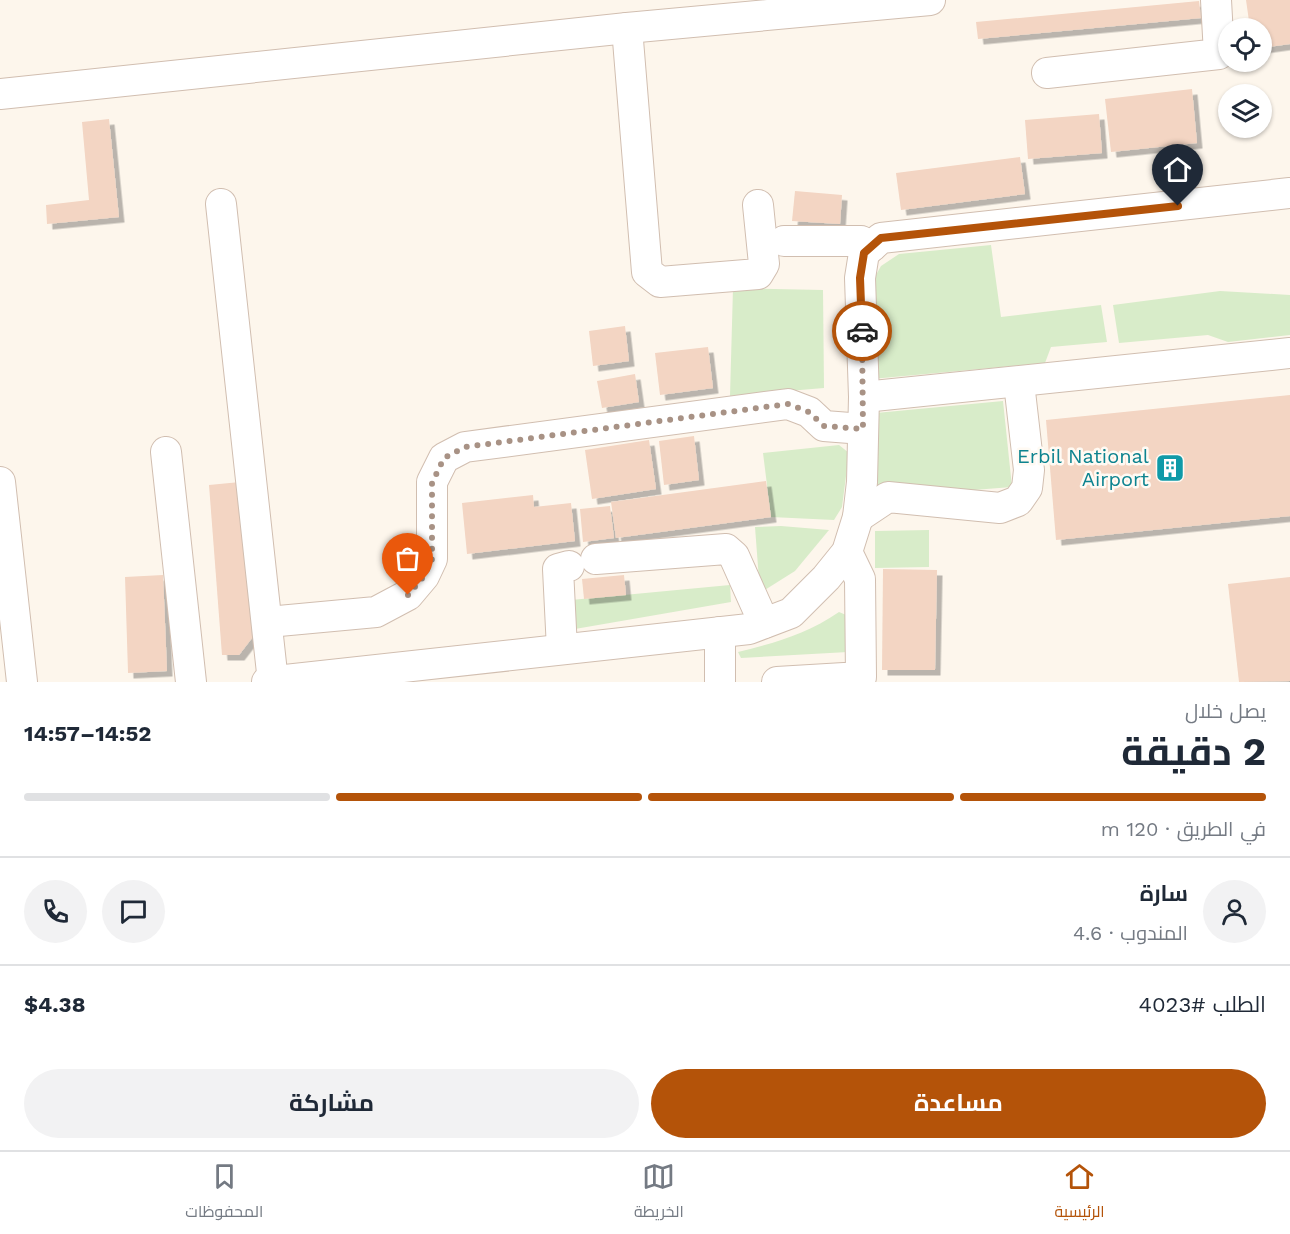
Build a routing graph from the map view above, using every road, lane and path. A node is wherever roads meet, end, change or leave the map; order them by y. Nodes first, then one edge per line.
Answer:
1 (930, 0) edge
2 (1216, 0) edge
3 (627, 28) junction
4 (1047, 73) dead end
5 (0, 94) edge
6 (1290, 193) edge
7 (221, 204) dead end
8 (758, 205) dead end
9 (784, 241) dead end
10 (872, 246) junction
11 (1290, 353) edge
12 (1019, 383) junction
13 (864, 397) junction
14 (863, 429) junction
15 (166, 452) dead end
16 (0, 482) edge
17 (858, 517) junction
18 (848, 552) junction
19 (268, 622) junction
20 (764, 623) junction
21 (720, 632) junction
22 (562, 649) junction
23 (22, 682) edge
24 (191, 682) edge
25 (267, 682) edge
26 (273, 682) edge
27 (720, 682) edge
28 (777, 682) edge

1 - 3 street
2 - 4 street
3 - 5 street
3 - 8 street
6 - 10 street
7 - 19 street
9 - 10 street
10 - 13 street
11 - 12 street
12 - 13 street
12 - 17 street
13 - 14 street
14 - 17 street
14 - 19 street
15 - 24 street
16 - 23 street
17 - 18 street
18 - 20 street
18 - 28 street
19 - 26 street
20 - 21 street
20 - 22 street
21 - 22 street
21 - 27 street
22 - 26 street
25 - 26 street

